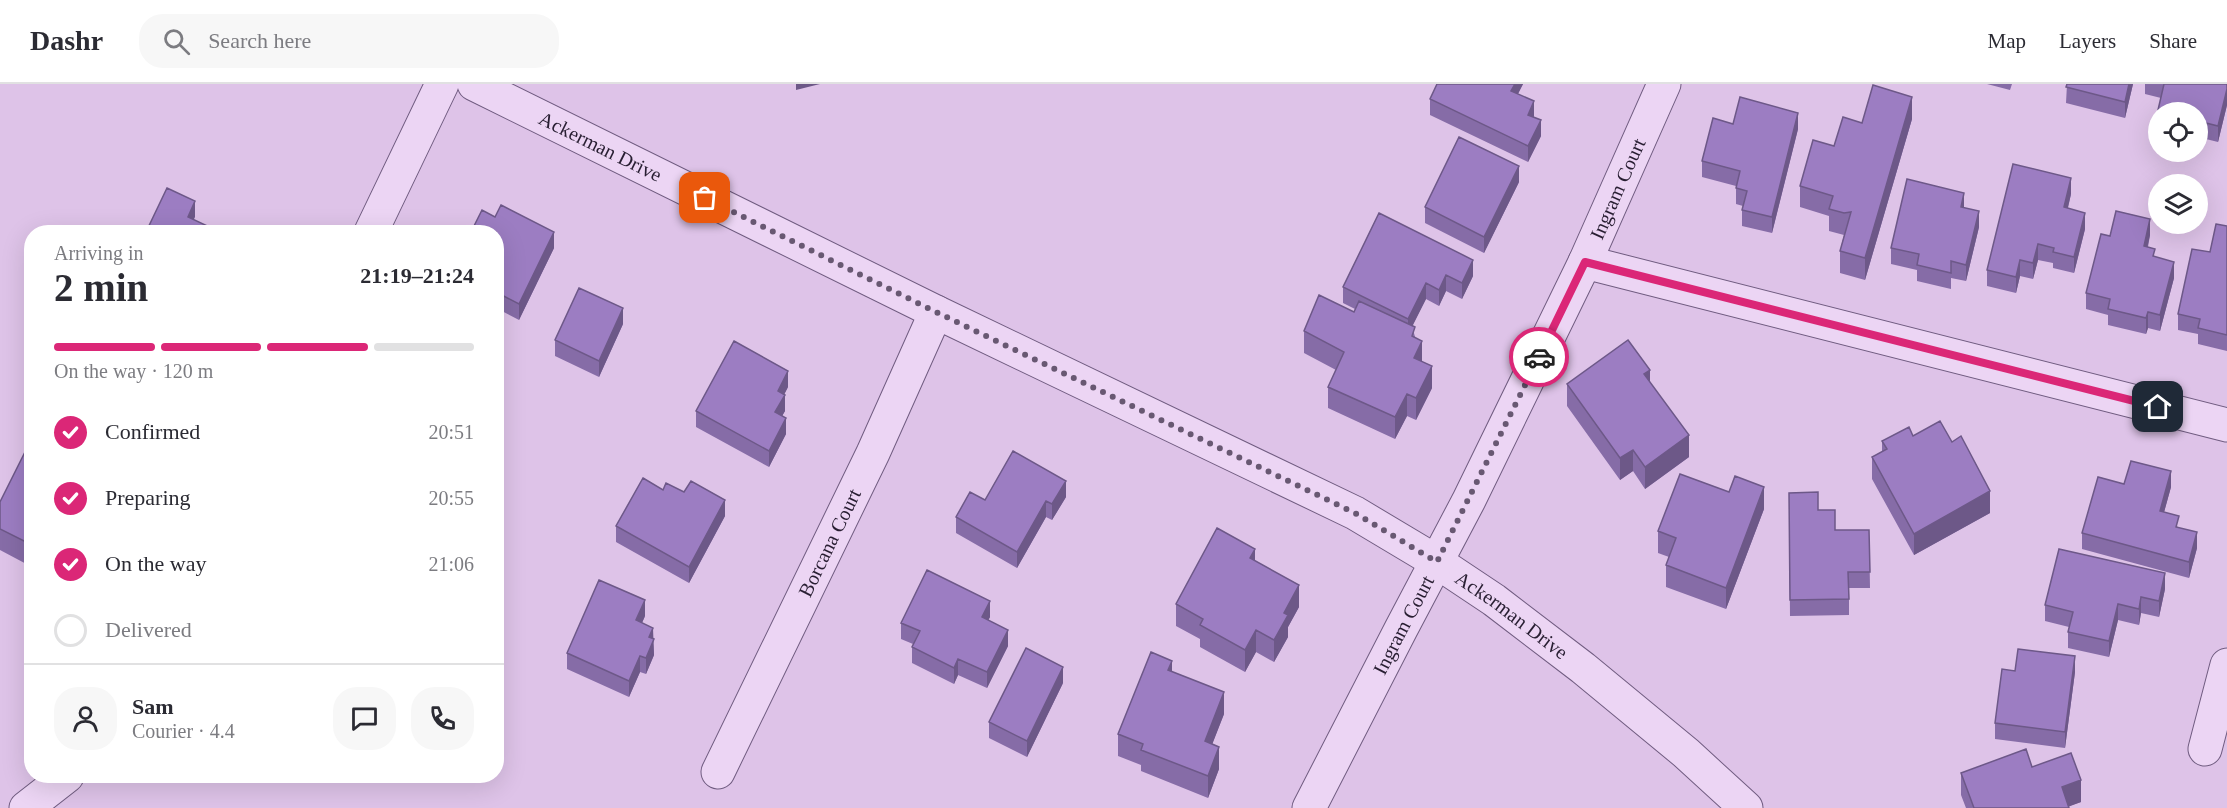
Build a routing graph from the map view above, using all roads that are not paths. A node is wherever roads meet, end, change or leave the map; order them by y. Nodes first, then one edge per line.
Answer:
1 (442, 84) edge
2 (474, 84) edge
3 (1664, 84) edge
4 (374, 225) edge
5 (1585, 262) junction
6 (936, 312) junction
7 (2227, 425) edge
8 (1437, 562) junction
9 (2227, 665) edge
10 (2205, 749) dead end
11 (718, 772) dead end
12 (58, 783) edge
13 (26, 808) edge
14 (1309, 808) edge
15 (1746, 808) edge

1 - 4 street
2 - 6 street, Ackerman Drive
3 - 5 street, Ingram Court
5 - 7 street
5 - 8 street, Ingram Court
6 - 8 street, Ackerman Drive
6 - 11 street, Borcana Court
8 - 14 street, Ingram Court
8 - 15 street, Ackerman Drive
9 - 10 street
12 - 13 street

